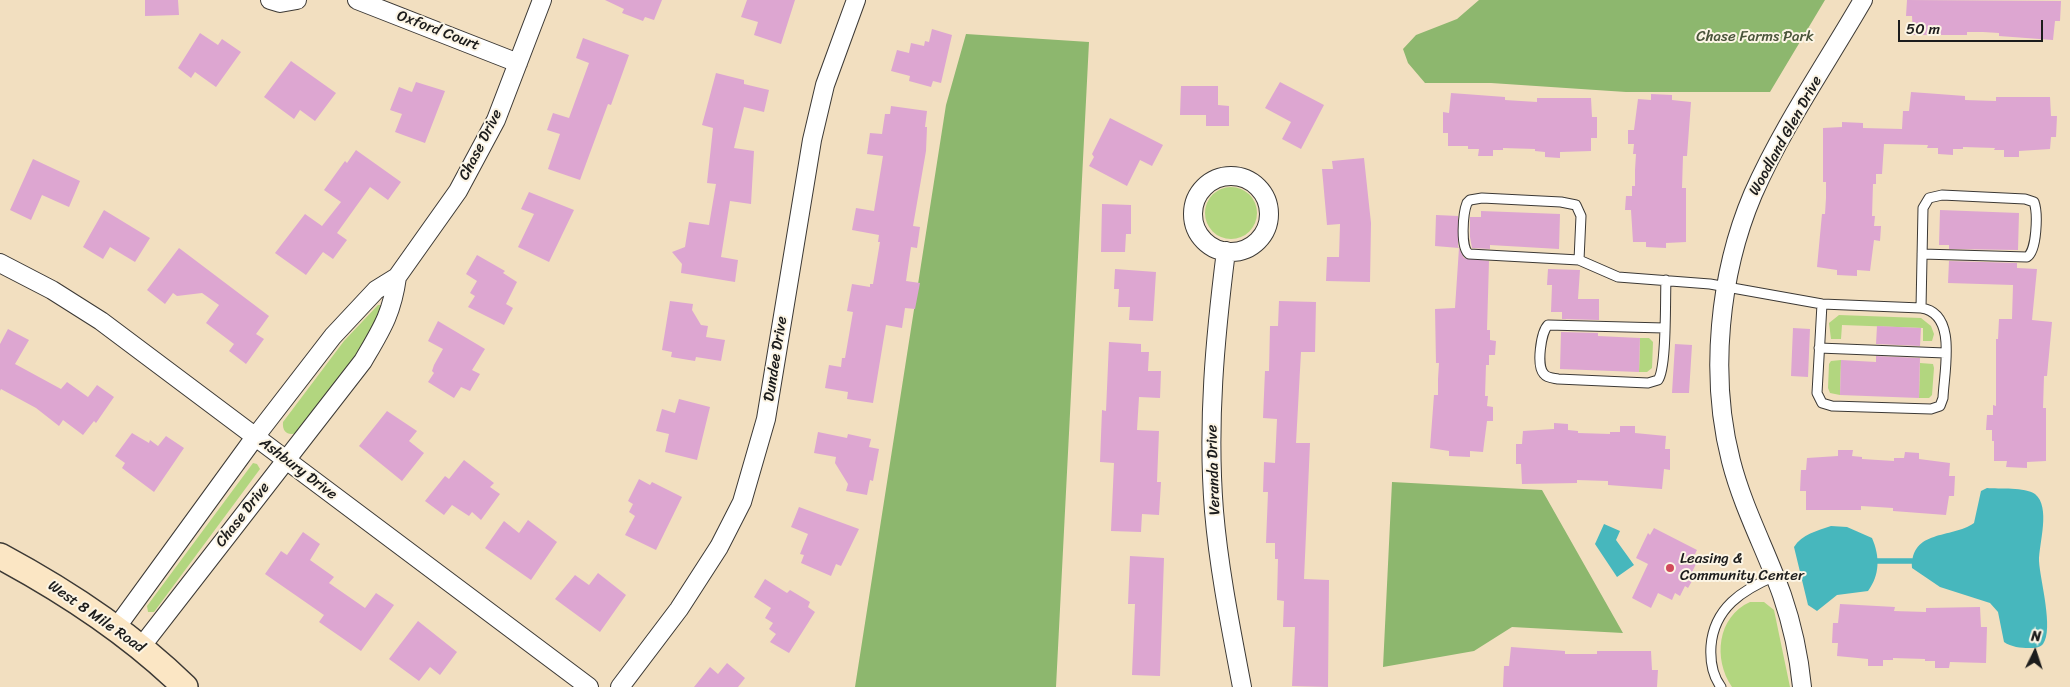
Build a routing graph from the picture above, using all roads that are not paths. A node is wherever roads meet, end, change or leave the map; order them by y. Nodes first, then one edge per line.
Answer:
1 (270, 0) edge
2 (297, 0) edge
3 (357, 0) edge
4 (542, 0) edge
5 (856, 0) edge
6 (1862, 0) edge
7 (518, 63) junction
8 (1226, 251) junction
9 (1922, 254) junction
10 (1579, 260) junction
11 (0, 263) edge
12 (397, 277) junction
13 (1666, 280) junction
14 (1727, 287) junction
15 (1822, 304) junction
16 (1921, 308) junction
17 (1664, 328) junction
18 (1819, 348) junction
19 (1945, 353) junction
20 (255, 437) junction
21 (286, 460) junction
22 (0, 556) edge
23 (1775, 576) junction
24 (116, 628) junction
25 (141, 647) junction
26 (185, 687) edge
27 (590, 687) edge
28 (620, 687) edge
29 (1242, 687) edge
30 (1721, 687) edge
31 (1802, 687) edge

1 - 2 street
3 - 7 street, Oxford Court
4 - 7 street, Chase Drive
5 - 28 street, Dundee Drive
6 - 14 street, Woodland Glen Drive
7 - 12 street, Chase Drive
8 - 8 street
8 - 29 street, Veranda Drive
9 - 9 lane
9 - 16 lane
10 - 10 lane
10 - 13 lane
11 - 20 street, Ashbury Drive
12 - 20 street, Chase Drive
12 - 21 street, Chase Drive
13 - 14 lane
13 - 17 lane
14 - 15 lane
14 - 23 street, Woodland Glen Drive
15 - 16 lane
15 - 18 lane
16 - 19 lane
17 - 17 lane
18 - 19 lane
18 - 19 lane
20 - 21 street, Ashbury Drive
20 - 24 street, Chase Drive
21 - 25 street, Chase Drive
21 - 27 street, Ashbury Drive
22 - 24 main road, West 8 Mile Road
23 - 30 lane
23 - 31 street, Woodland Glen Drive
24 - 25 main road, West 8 Mile Road
25 - 26 main road, West 8 Mile Road

